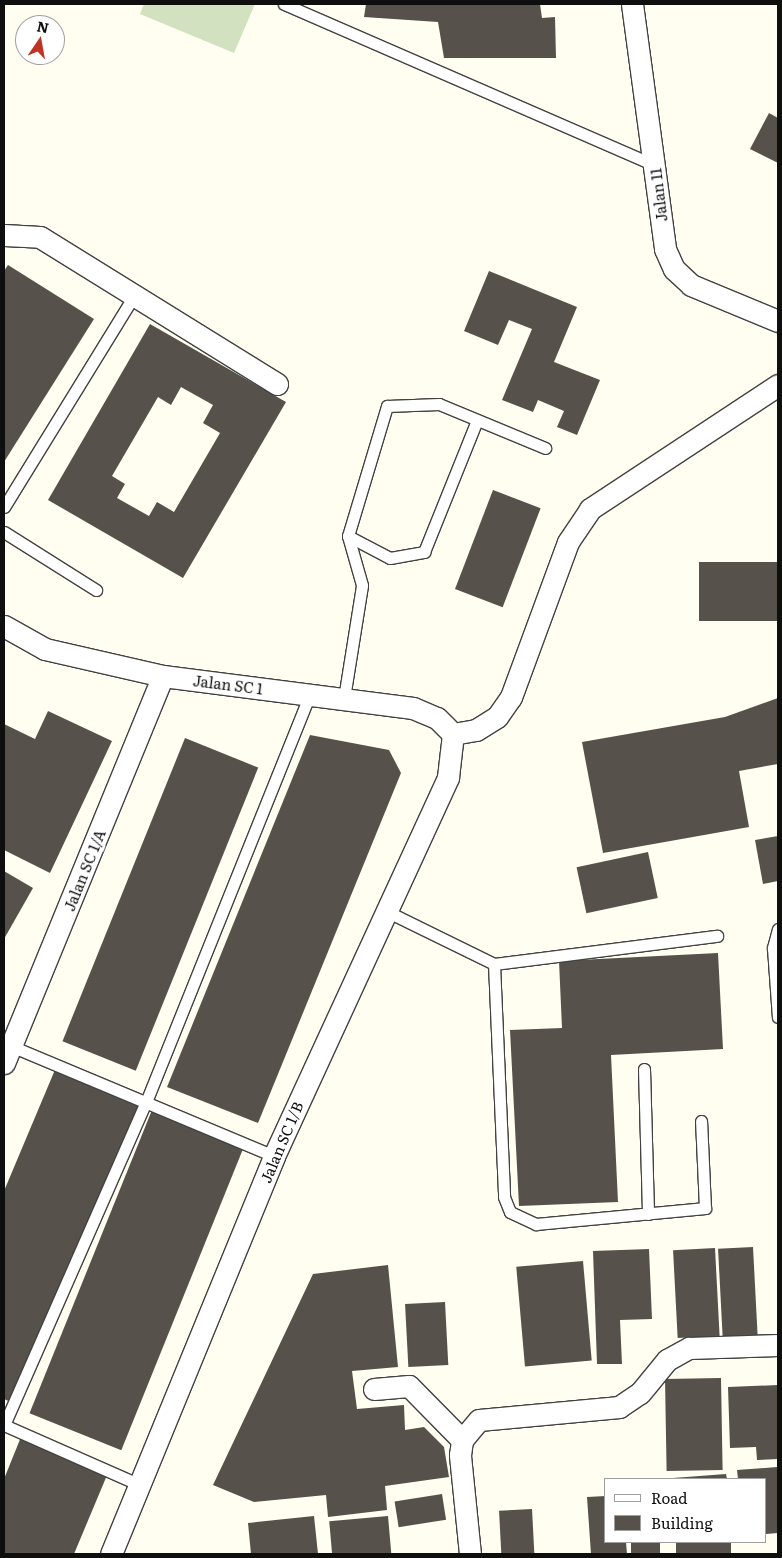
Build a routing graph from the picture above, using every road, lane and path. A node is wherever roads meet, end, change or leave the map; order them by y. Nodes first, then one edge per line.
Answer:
1 (284, 4) edge
2 (635, 6) edge
3 (655, 165) junction
4 (4, 235) edge
5 (135, 294) junction
6 (778, 321) edge
7 (277, 384) dead end
8 (778, 385) edge
9 (477, 420) junction
10 (544, 448) dead end
11 (4, 507) edge
12 (4, 532) edge
13 (348, 536) junction
14 (96, 590) dead end
15 (4, 626) edge
16 (163, 676) junction
17 (310, 694) junction
18 (344, 698) junction
19 (453, 734) junction
20 (384, 910) junction
21 (778, 929) edge
22 (717, 936) dead end
23 (494, 964) junction
24 (778, 1017) edge
25 (7, 1055) edge
26 (644, 1069) dead end
27 (146, 1102) junction
28 (701, 1121) dead end
29 (274, 1156) junction
30 (648, 1214) junction
31 (778, 1345) edge
32 (374, 1389) dead end
33 (4, 1425) edge
34 (462, 1440) junction
35 (140, 1485) junction
36 (111, 1554) edge
37 (470, 1554) edge

1 - 3 lane
2 - 3 street, Jalan 11
3 - 6 street, Jalan 11
4 - 5 street
5 - 7 street
5 - 11 lane
8 - 19 street
9 - 10 lane
9 - 13 lane
9 - 13 lane
12 - 14 lane
13 - 18 lane
15 - 16 street, Jalan SC 1
16 - 17 street, Jalan SC 1
16 - 25 street, Jalan SC 1/A
17 - 18 street, Jalan SC 1
17 - 27 lane
18 - 19 street, Jalan SC 1
19 - 20 street, Jalan SC 1/B
20 - 23 lane
20 - 29 street, Jalan SC 1/B
21 - 24 lane
22 - 23 lane
23 - 30 lane
25 - 27 lane
26 - 30 lane
27 - 29 lane
27 - 33 lane
28 - 30 lane
29 - 35 street, Jalan SC 1/B
31 - 34 street
32 - 34 street
33 - 35 lane
34 - 37 street
35 - 36 street, Jalan SC 1/B

